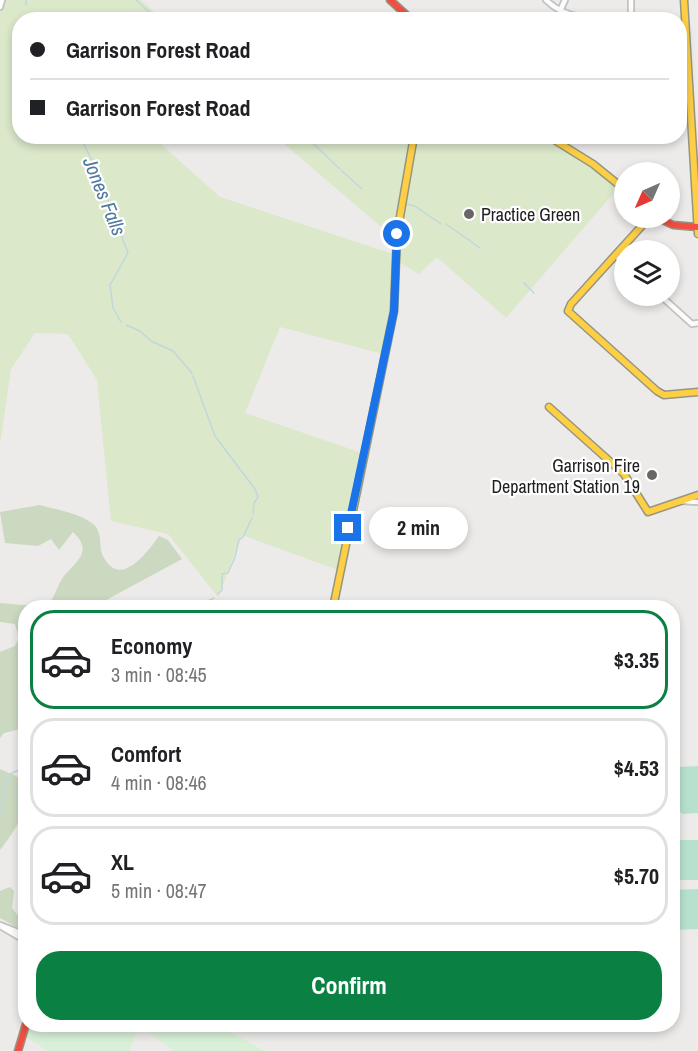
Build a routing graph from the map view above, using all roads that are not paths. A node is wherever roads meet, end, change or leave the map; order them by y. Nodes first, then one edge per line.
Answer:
1 (2, 0) edge
2 (390, 0) edge
3 (546, 0) edge
4 (565, 0) edge
5 (0, 7) edge
6 (560, 11) junction
7 (403, 12) edge
8 (563, 12) edge
9 (687, 48) edge
10 (413, 144) edge
11 (561, 144) edge
12 (614, 181) edge
13 (680, 225) edge
14 (698, 226) edge
15 (640, 228) edge
16 (698, 234) edge
17 (629, 240) edge
18 (614, 256) edge
19 (672, 306) edge
20 (698, 323) edge
21 (698, 392) edge
22 (549, 407) dead end
23 (698, 495) edge
24 (681, 501) junction
25 (698, 502) edge
26 (335, 600) edge
27 (0, 925) edge
28 (18, 932) edge
29 (18, 937) edge
30 (24, 1032) edge
31 (18, 1051) edge

1 - 5 street
2 - 7 main road
3 - 6 street
4 - 6 street
6 - 8 street
9 - 14 main road
10 - 26 main road
11 - 12 main road
13 - 14 main road
14 - 16 main road
15 - 17 main road
18 - 21 main road
19 - 20 street
22 - 24 main road
23 - 24 main road
24 - 25 street
27 - 28 street
27 - 29 street
30 - 31 main road

